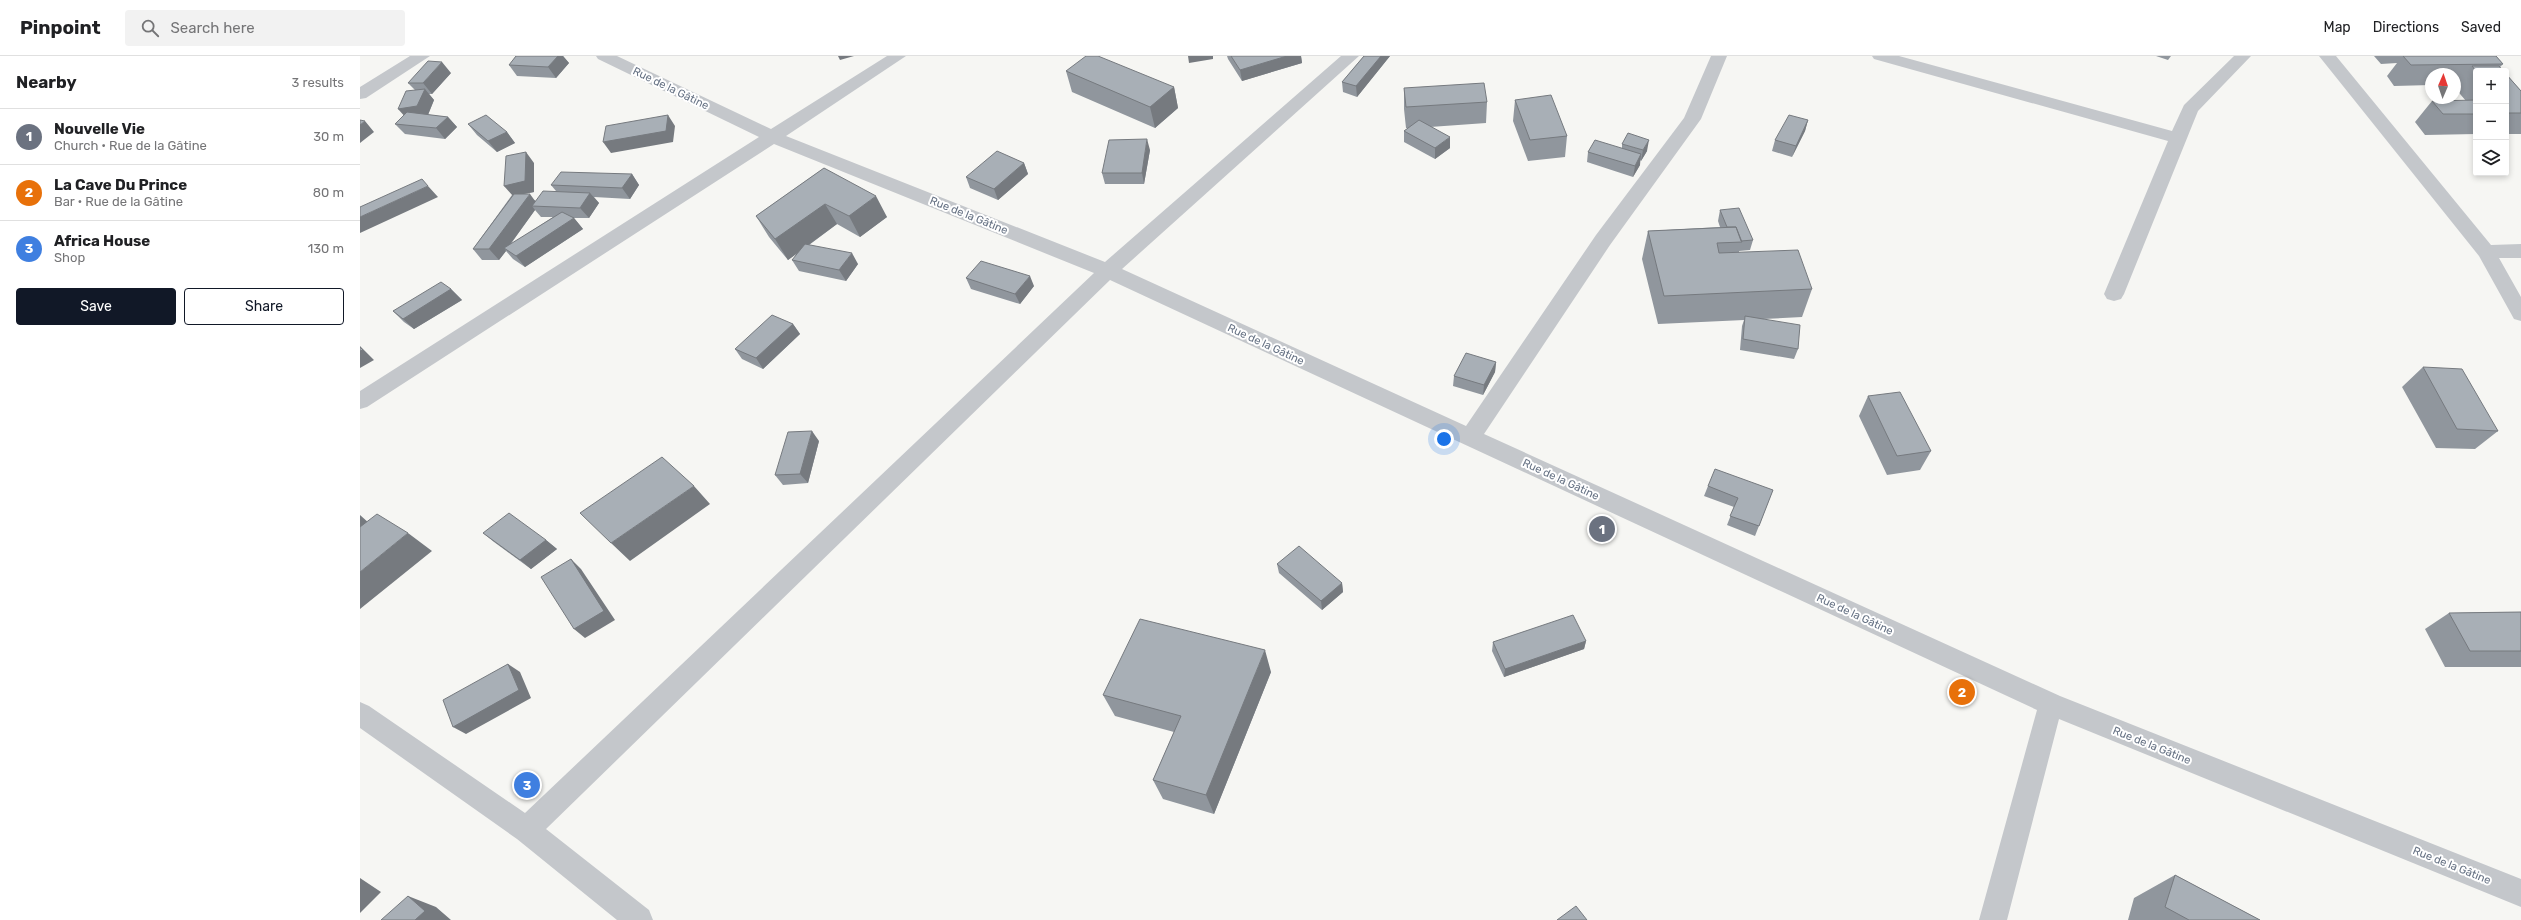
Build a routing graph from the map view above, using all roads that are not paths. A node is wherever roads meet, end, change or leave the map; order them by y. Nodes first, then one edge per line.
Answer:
1 (422, 56) edge
2 (604, 56) edge
3 (898, 56) edge
4 (1351, 56) edge
5 (1719, 56) edge
6 (1880, 56) edge
7 (2243, 56) edge
8 (2327, 56) edge
9 (360, 94) edge
10 (772, 137) junction
11 (2178, 138) junction
12 (2521, 251) edge
13 (2486, 252) junction
14 (1108, 271) junction
15 (2114, 294) dead end
16 (2521, 314) edge
17 (360, 401) edge
18 (1470, 437) junction
19 (2051, 704) junction
20 (360, 714) edge
21 (526, 830) junction
22 (2521, 893) edge
23 (639, 920) edge
24 (1993, 920) edge

1 - 9 street
2 - 10 street, Rue de la Gâtine
3 - 10 street
4 - 14 street
5 - 18 street
6 - 11 street
7 - 11 street
8 - 13 street
10 - 14 street, Rue de la Gâtine
10 - 17 street
11 - 15 street
12 - 13 street
13 - 16 street
14 - 18 street, Rue de la Gâtine
14 - 21 street
18 - 19 street, Rue de la Gâtine
19 - 22 street, Rue de la Gâtine
19 - 24 street
20 - 21 street
21 - 23 street

